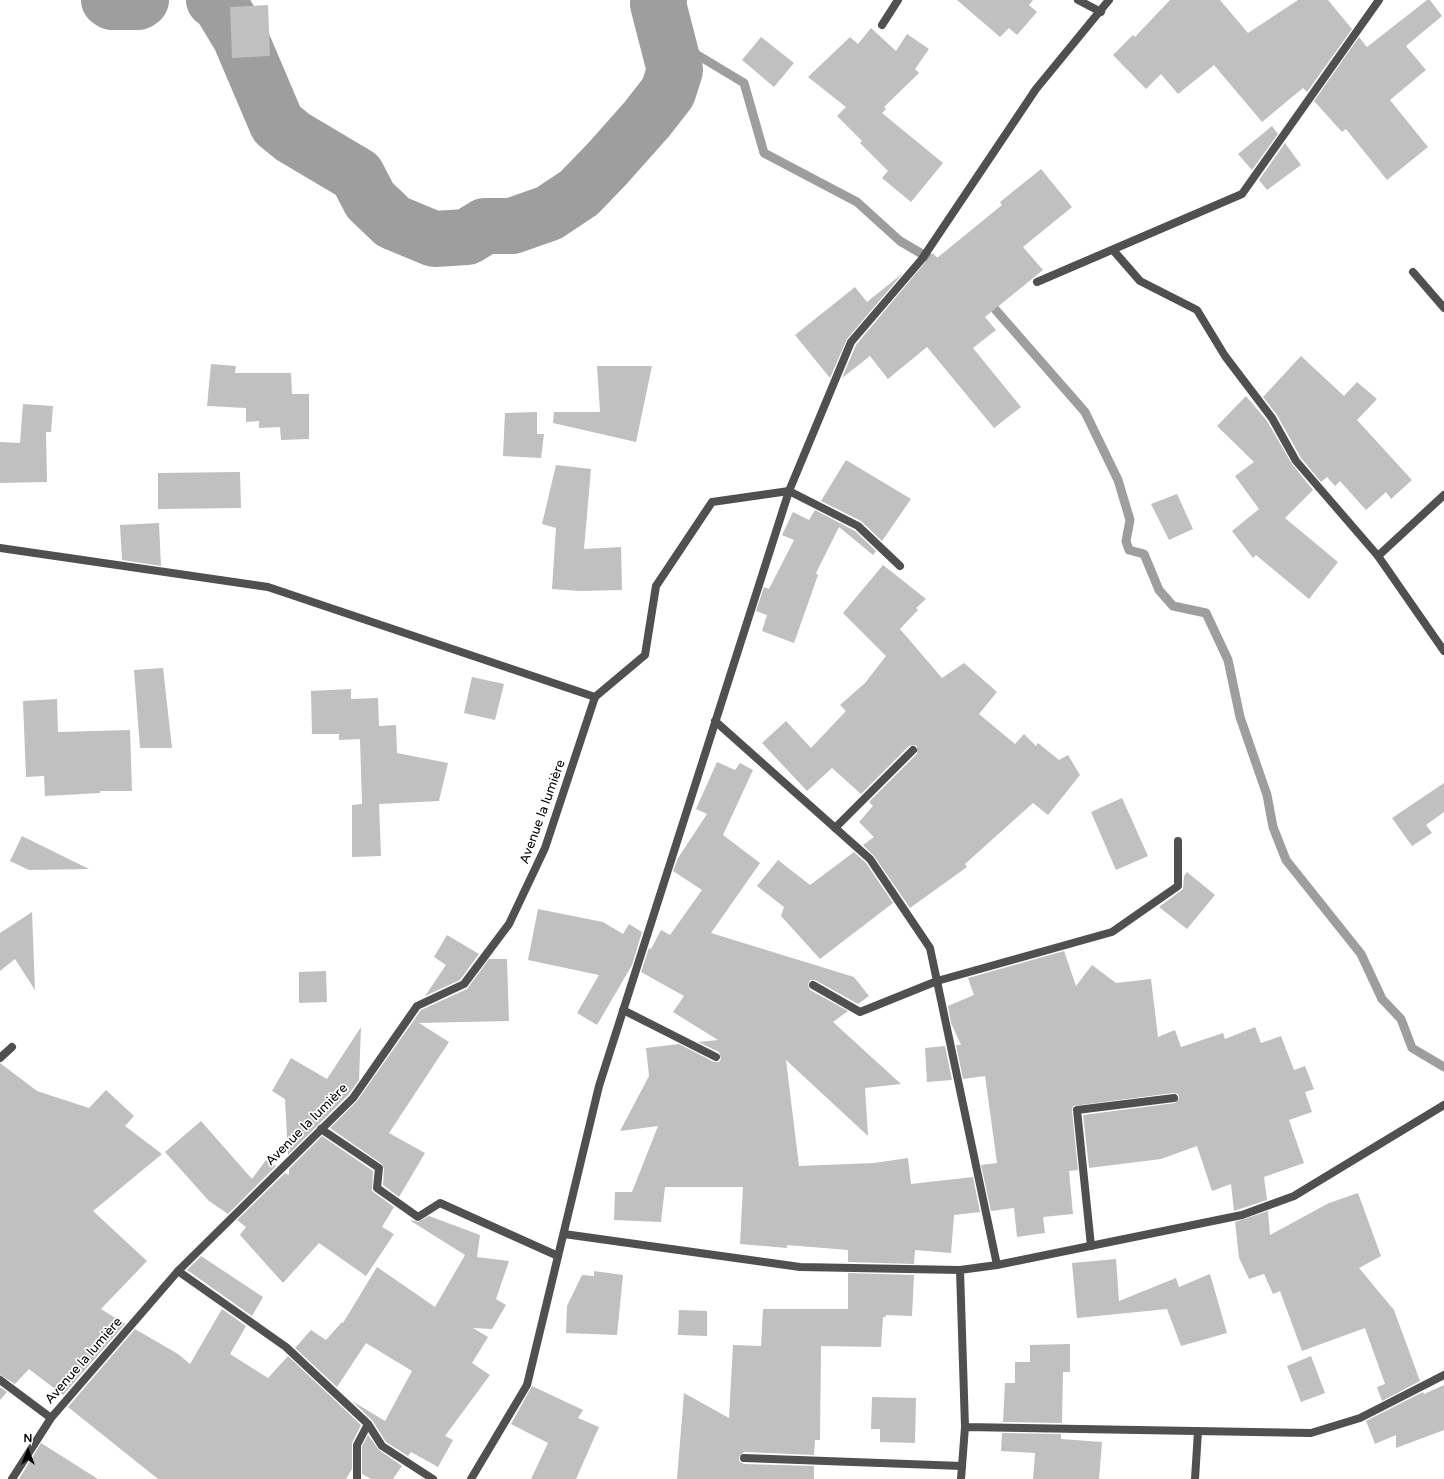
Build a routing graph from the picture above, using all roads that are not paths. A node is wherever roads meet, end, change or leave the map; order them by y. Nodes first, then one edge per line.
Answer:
1 (898, 0) edge
2 (1078, 0) edge
3 (1109, 0) edge
4 (1380, 0) edge
5 (1101, 12) junction
6 (882, 25) dead end
7 (1113, 250) junction
8 (1413, 272) dead end
9 (1037, 282) dead end
10 (1444, 308) edge
11 (789, 492) junction
12 (1444, 495) edge
13 (0, 548) edge
14 (1378, 556) junction
15 (900, 566) dead end
16 (1444, 651) edge
17 (595, 698) junction
18 (715, 721) junction
19 (913, 750) dead end
20 (835, 828) junction
21 (1178, 841) dead end
22 (937, 981) junction
23 (813, 985) dead end
24 (623, 1010) junction
25 (12, 1047) dead end
26 (716, 1057) dead end
27 (0, 1058) edge
28 (1174, 1098) dead end
29 (1444, 1105) edge
30 (321, 1129) junction
31 (564, 1234) junction
32 (1091, 1246) junction
33 (558, 1256) junction
34 (997, 1265) junction
35 (960, 1270) junction
36 (178, 1271) junction
37 (1444, 1375) edge
38 (0, 1380) edge
39 (51, 1418) junction
40 (368, 1424) junction
41 (965, 1428) junction
42 (1198, 1431) junction
43 (744, 1458) dead end
44 (962, 1466) junction
45 (12, 1479) edge
46 (357, 1479) edge
47 (433, 1479) edge
48 (471, 1479) edge
49 (961, 1479) edge
50 (1195, 1479) edge

1 - 6 street
2 - 5 street
3 - 5 street
4 - 7 street
5 - 11 street
7 - 9 street
7 - 14 street
8 - 10 street
11 - 15 street
11 - 17 street
11 - 18 street
12 - 14 street
13 - 17 street
14 - 16 street
17 - 30 street, Avenue la lumière
18 - 20 street
18 - 24 street
19 - 20 street
20 - 22 street
21 - 22 street
22 - 23 street
22 - 34 street
24 - 26 street
24 - 31 street
25 - 27 street
28 - 32 street
29 - 32 street
30 - 33 street
30 - 36 street, Avenue la lumière
31 - 33 street
31 - 35 street
32 - 34 street
33 - 48 street
34 - 35 street
35 - 41 street
36 - 39 street, Avenue la lumière
36 - 40 street
37 - 42 street
38 - 39 street
39 - 45 street, Avenue la lumière
40 - 46 street
40 - 47 street
41 - 42 street
41 - 44 street
42 - 50 street
43 - 44 street
44 - 49 street

